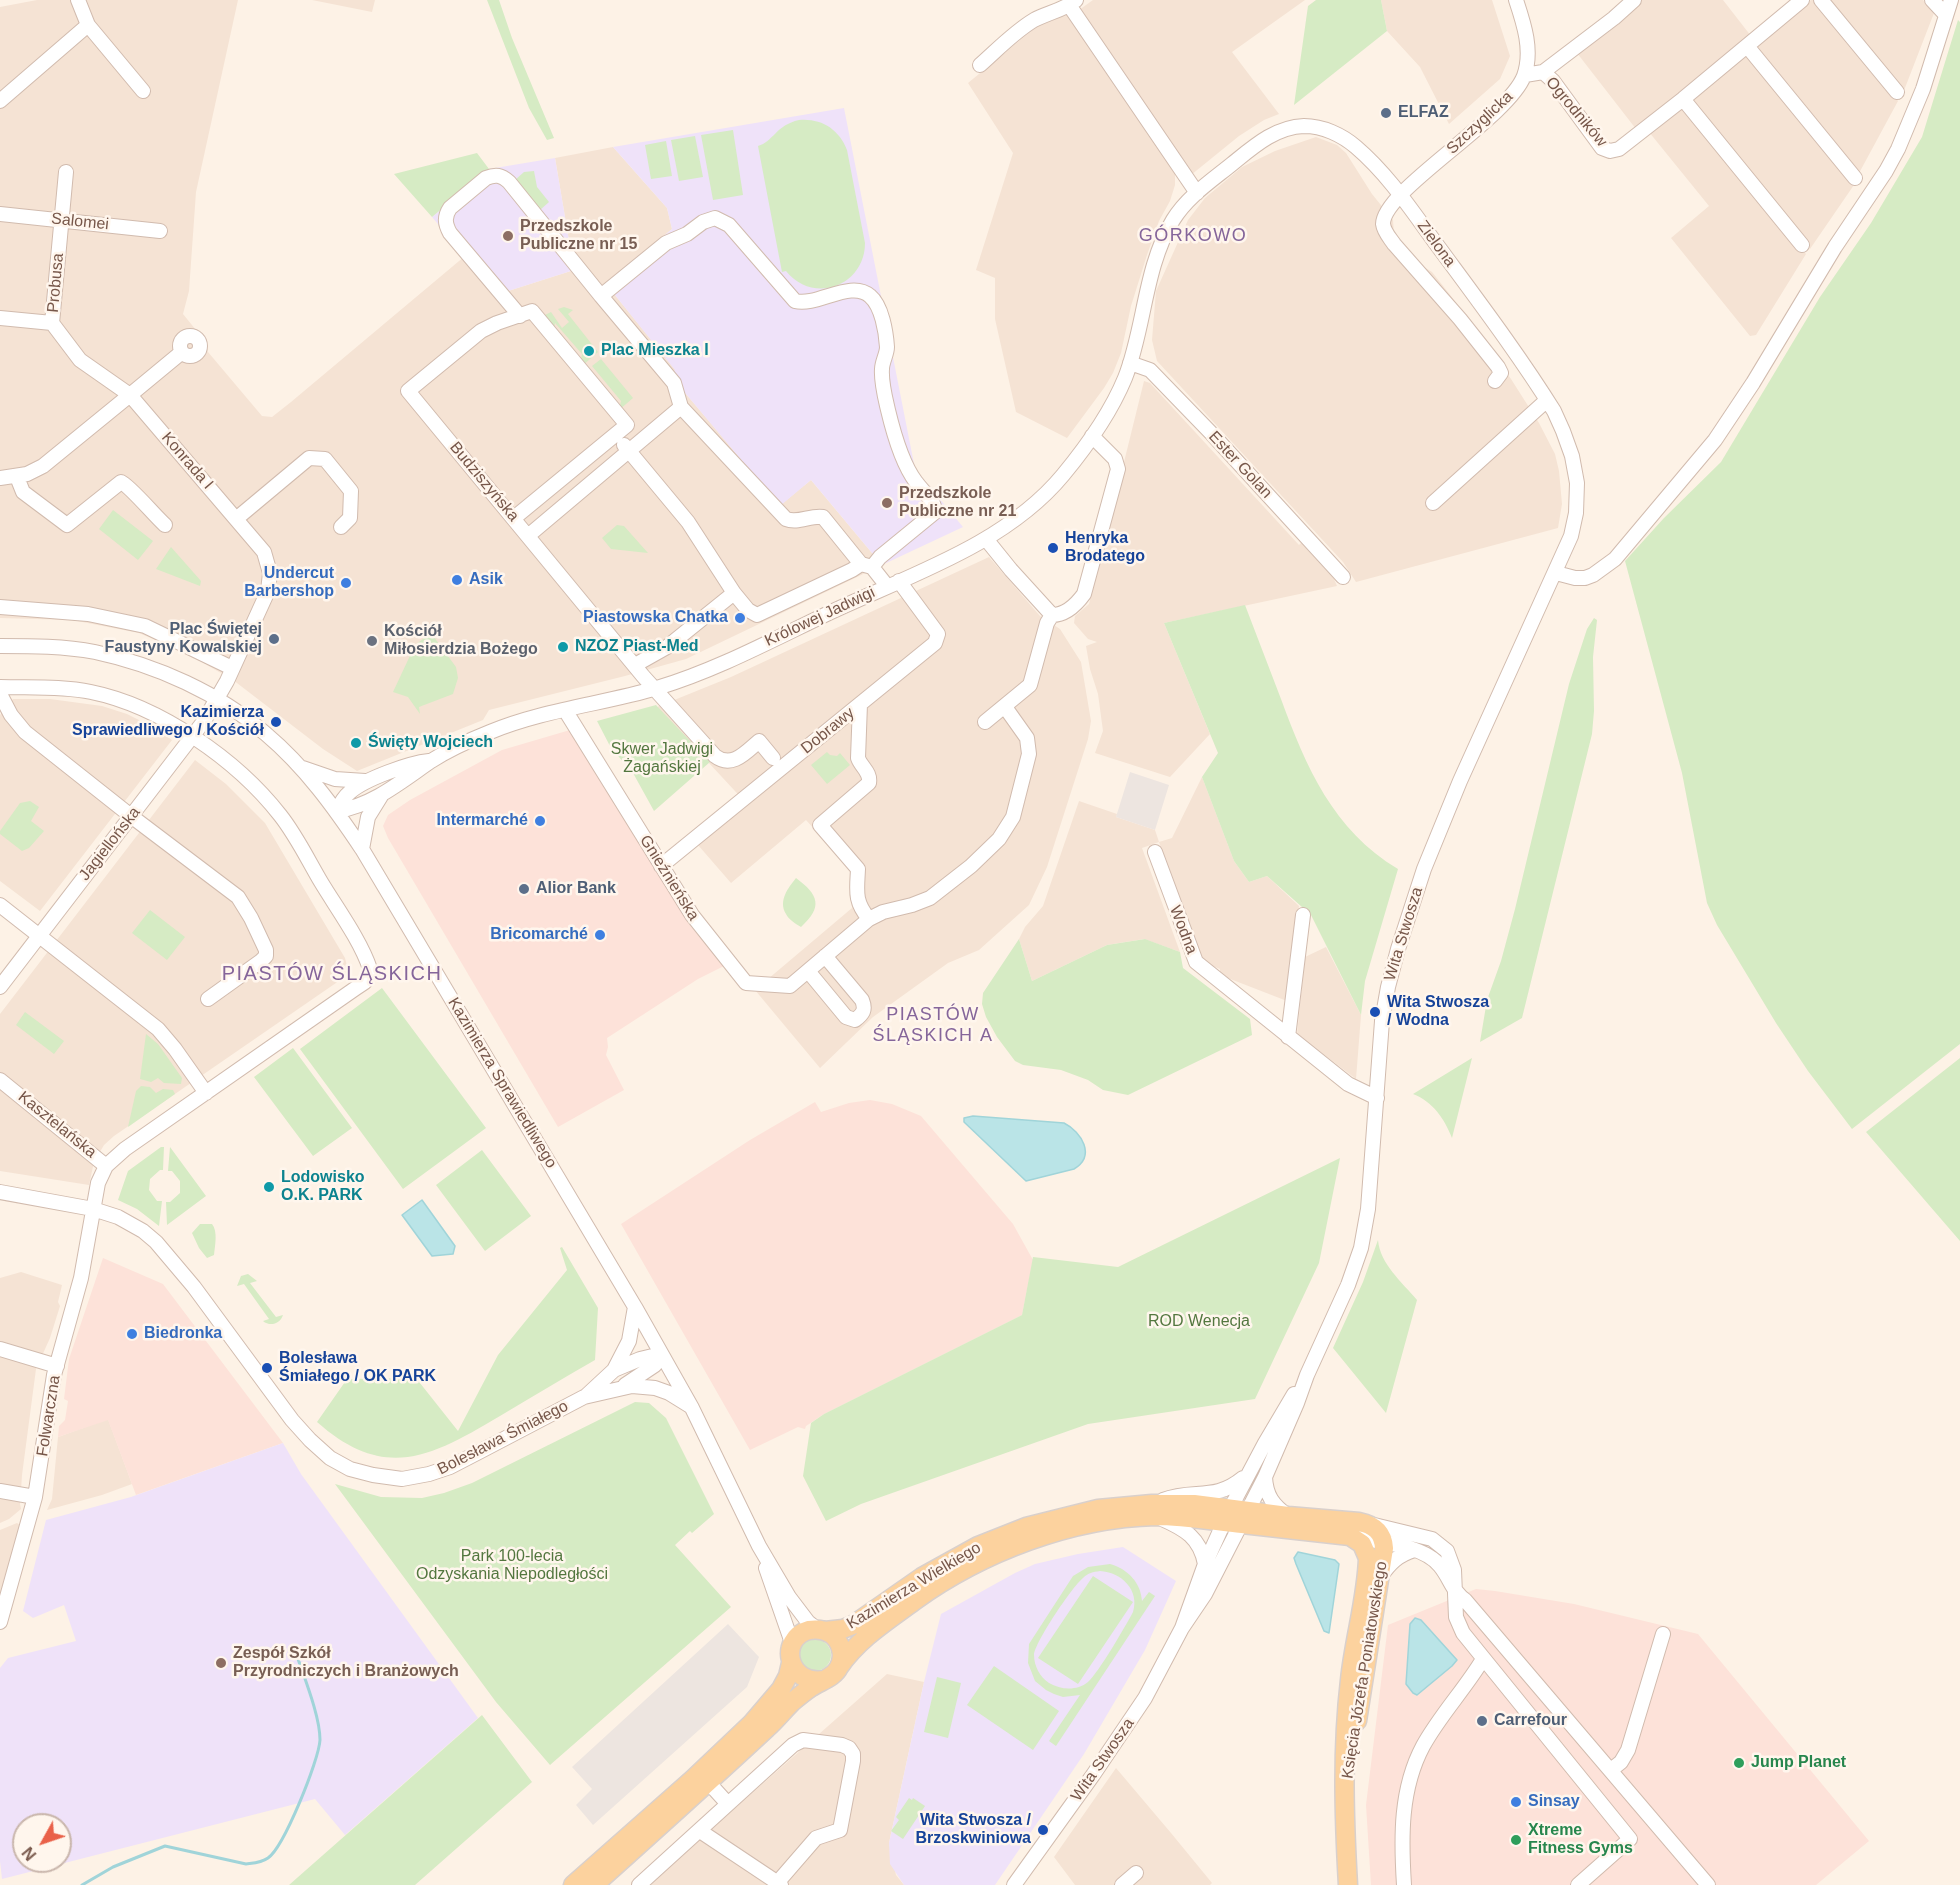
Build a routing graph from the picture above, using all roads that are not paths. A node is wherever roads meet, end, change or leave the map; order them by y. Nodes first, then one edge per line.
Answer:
1 (78, 0) edge
2 (1516, 0) edge
3 (1634, 0) edge
4 (1802, 0) edge
5 (1821, 0) edge
6 (1932, 0) edge
7 (1951, 0) edge
8 (1072, 3) edge
9 (1946, 15) junction
10 (88, 25) junction
11 (1747, 46) junction
12 (980, 65) dead end
13 (1543, 72) junction
14 (1525, 75) junction
15 (143, 91) dead end
16 (1897, 92) dead end
17 (1683, 99) junction
18 (0, 101) edge
19 (66, 172) dead end
20 (1855, 178) dead end
21 (1197, 193) junction
22 (1400, 195) junction
23 (0, 213) edge
24 (62, 219) junction
25 (160, 231) dead end
26 (1802, 245) dead end
27 (601, 296) junction
28 (526, 314) junction
29 (0, 318) edge
30 (52, 323) junction
31 (182, 352) dead end
32 (1130, 363) junction
33 (1496, 381) dead end
34 (130, 395) junction
35 (1547, 400) junction
36 (681, 407) junction
37 (615, 435) junction
38 (1092, 436) junction
39 (629, 451) junction
40 (17, 477) junction
41 (0, 478) edge
42 (1433, 503) dead end
43 (1576, 513) joint
44 (514, 518) junction
45 (236, 519) junction
46 (165, 525) dead end
47 (341, 527) dead end
48 (529, 535) junction
49 (986, 539) junction
50 (866, 566) junction
51 (1556, 573) junction
52 (1342, 578) dead end
53 (893, 584) junction
54 (734, 592) junction
55 (0, 607) edge
56 (1052, 615) junction
57 (0, 646) edge
58 (636, 665) junction
59 (232, 668) junction
60 (0, 687) edge
61 (655, 689) junction
62 (0, 694) edge
63 (218, 700) junction
64 (860, 704) junction
65 (1005, 707) junction
66 (565, 710) junction
67 (985, 722) dead end
68 (192, 736) junction
69 (774, 759) dead end
70 (432, 760) junction
71 (301, 768) junction
72 (370, 780) junction
73 (384, 792) junction
74 (337, 811) junction
75 (131, 816) junction
76 (362, 849) junction
77 (1155, 852) dead end
78 (661, 866) junction
79 (0, 905) edge
80 (1303, 915) dead end
81 (869, 919) junction
82 (39, 936) junction
83 (825, 956) junction
84 (808, 971) junction
85 (0, 987) edge
86 (208, 999) dead end
87 (1288, 1037) junction
88 (0, 1080) edge
89 (206, 1093) junction
90 (1377, 1098) junction
91 (106, 1166) junction
92 (0, 1192) edge
93 (93, 1209) junction
94 (635, 1307) junction
95 (0, 1349) edge
96 (661, 1354) junction
97 (57, 1366) junction
98 (614, 1370) junction
99 (1307, 1375) junction
100 (620, 1388) junction
101 (584, 1397) junction
102 (692, 1408) junction
103 (1247, 1475) junction
104 (1265, 1477) junction
105 (0, 1491) edge
106 (35, 1497) junction
107 (1154, 1510) junction
108 (1227, 1515) junction
109 (1288, 1516) junction
110 (1245, 1518) junction
111 (1350, 1536) junction
112 (1378, 1537) junction
113 (759, 1546) junction
114 (1414, 1550) junction
115 (1368, 1562) junction
116 (1205, 1564) junction
117 (1379, 1580) junction
118 (1455, 1593) junction
119 (0, 1622) edge
120 (1182, 1628) junction
121 (821, 1630) junction
122 (1663, 1634) dead end
123 (791, 1656) junction
124 (1483, 1659) junction
125 (839, 1667) junction
126 (824, 1680) junction
127 (1611, 1770) junction
128 (708, 1782) junction
129 (1346, 1799) junction
130 (728, 1804) junction
131 (700, 1831) junction
132 (1136, 1873) dead end
133 (779, 1884) edge
134 (573, 1885) edge
135 (594, 1885) edge
136 (639, 1885) edge
137 (1014, 1885) edge
138 (1122, 1885) edge
139 (1348, 1885) edge
140 (1404, 1885) edge
141 (1578, 1885) edge
142 (1708, 1885) edge

1 - 10 street
2 - 14 street, Szczyglicka
3 - 13 street
4 - 11 street, Ogrodników
5 - 16 street
6 - 9 street
7 - 9 street
8 - 12 street
8 - 21 street
9 - 51 street
10 - 15 street
10 - 18 street
11 - 17 street, Ogrodników
11 - 20 street
13 - 14 street, Ogrodników
13 - 17 street, Ogrodników
14 - 22 street, Szczyglicka
17 - 26 street
19 - 24 street, Probusa
21 - 22 street, Zielona
21 - 32 street, Zielona
22 - 33 street, Szczyglicka
22 - 35 street, Zielona
23 - 24 street, Salomei
24 - 25 street, Salomei
24 - 30 street, Probusa
27 - 28 street
27 - 36 street
27 - 50 street
28 - 37 street
28 - 44 street, Budziszyńska
29 - 30 street
30 - 34 street, Probusa
31 - 34 street
32 - 38 street, Królowej Jadwigi
32 - 52 street, Ester Golan
34 - 40 street
34 - 45 street, Konrada I
35 - 42 street
35 - 43 street, Zielona
36 - 39 street
36 - 50 street
37 - 39 street
37 - 44 street
38 - 49 street, Królowej Jadwigi
38 - 56 street
39 - 48 street
39 - 54 street
40 - 41 street
40 - 46 street
43 - 51 street, Wita Stwosza
44 - 48 street, Budziszyńska
45 - 47 street
45 - 59 street, Konrada I
48 - 58 street, Budziszyńska
49 - 53 street, Królowej Jadwigi
49 - 56 street
50 - 53 street
50 - 54 street
51 - 90 street, Wita Stwosza
53 - 61 street, Królowej Jadwigi
53 - 64 street, Dobrawy
54 - 58 street
55 - 59 street
56 - 65 street
57 - 63 street, Kazimierza Sprawiedliwego
58 - 61 street, Budziszyńska
59 - 63 street, Konrada I
60 - 68 street
61 - 66 street, Królowej Jadwigi
61 - 69 street, Budziszyńska
62 - 75 street
63 - 68 street, Jagiellońska
63 - 71 street, Kazimierza Sprawiedliwego
64 - 78 street, Dobrawy
64 - 81 street
65 - 67 street
65 - 81 street, Gnieźnieńska
66 - 70 street, Królowej Jadwigi
66 - 78 street, Gnieźnieńska
68 - 75 street, Jagiellońska
68 - 89 street
70 - 72 street, Królowej Jadwigi
70 - 73 street, Królowej Jadwigi
71 - 72 street
71 - 74 street, Kazimierza Sprawiedliwego
72 - 74 street, Królowej Jadwigi
73 - 74 street, Królowej Jadwigi
73 - 76 street
74 - 76 street, Kazimierza Sprawiedliwego
75 - 82 street, Jagiellońska
75 - 86 street
76 - 94 street, Kazimierza Sprawiedliwego
77 - 87 street, Wodna
78 - 84 street, Gnieźnieńska
79 - 82 street
80 - 87 street
81 - 83 street, Gnieźnieńska
82 - 85 street, Jagiellońska
82 - 89 street
83 - 84 street, Gnieźnieńska
83 - 84 street
87 - 90 street, Wodna
88 - 91 street, Kasztelańska
89 - 91 street
90 - 99 street, Wita Stwosza
91 - 93 street, Kasztelańska
92 - 93 street, Bolesława Śmiałego
93 - 97 street, Folwarczna
93 - 101 street, Bolesława Śmiałego
94 - 96 street, Kazimierza Sprawiedliwego
94 - 98 street, Bolesława Śmiałego
95 - 97 street
96 - 98 street, Bolesława Śmiałego
96 - 100 street, Bolesława Śmiałego
96 - 102 street, Kazimierza Sprawiedliwego
97 - 106 street, Folwarczna
98 - 101 street, Bolesława Śmiałego
99 - 103 street, Wita Stwosza
99 - 104 street, Wita Stwosza
100 - 101 street, Bolesława Śmiałego
100 - 102 street, Bolesława Śmiałego
102 - 113 street, Kazimierza Sprawiedliwego
103 - 107 street
103 - 108 street, Wita Stwosza
104 - 109 street
104 - 110 street, Wita Stwosza
105 - 106 street
106 - 119 street, Folwarczna
107 - 108 main road, Kazimierza Wielkiego
107 - 116 street
107 - 121 main road, Kazimierza Wielkiego
107 - 125 main road, Kazimierza Wielkiego
108 - 110 main road, Kazimierza Wielkiego
108 - 116 street, Wita Stwosza
109 - 110 main road
109 - 112 main road
110 - 111 main road
110 - 120 street, Wita Stwosza
111 - 112 street
111 - 115 main road
112 - 114 street
112 - 115 street
112 - 117 main road, Księcia Józefa Poniatowskiego
112 - 118 street
113 - 121 street, Kazimierza Sprawiedliwego
113 - 123 street, Kazimierza Sprawiedliwego
114 - 117 street
114 - 118 street
115 - 129 main road, Księcia Józefa Poniatowskiego
116 - 120 street, Wita Stwosza
117 - 129 main road, Księcia Józefa Poniatowskiego
118 - 124 street
118 - 127 street
120 - 137 street, Wita Stwosza
121 - 123 main road
121 - 125 main road
122 - 127 street
123 - 126 main road
123 - 134 main road
124 - 140 street
124 - 141 street
125 - 126 main road
126 - 128 main road
127 - 142 street
128 - 130 street
128 - 135 main road
129 - 139 main road, Księcia Józefa Poniatowskiego
130 - 131 street
130 - 133 street
131 - 133 street
131 - 136 street
132 - 138 street

